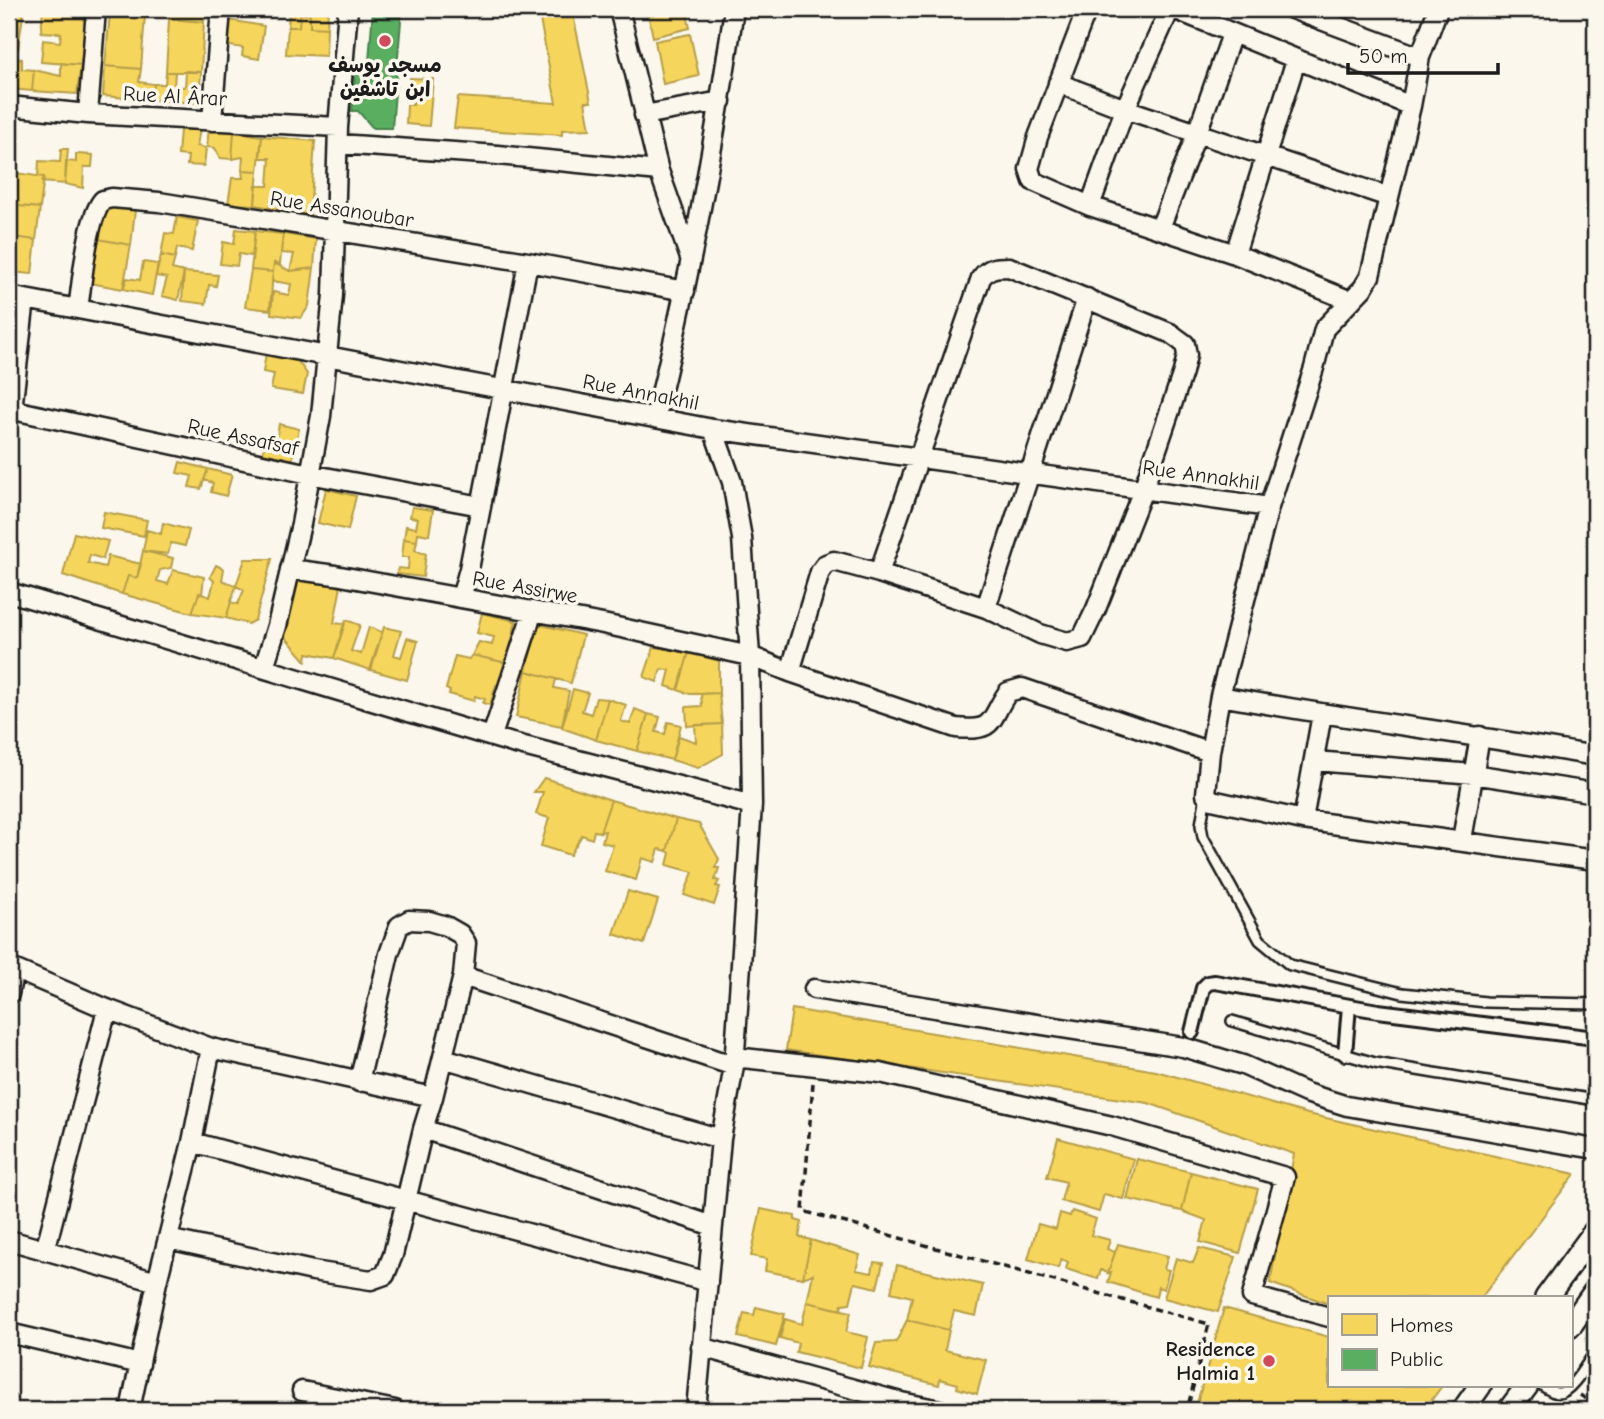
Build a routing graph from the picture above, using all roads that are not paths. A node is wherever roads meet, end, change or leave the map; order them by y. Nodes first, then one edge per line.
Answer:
1 (96, 9) edge
2 (220, 9) edge
3 (348, 9) edge
4 (619, 9) edge
5 (734, 9) edge
6 (1087, 9) edge
7 (1172, 9) edge
8 (1292, 9) edge
9 (1438, 9) edge
10 (1231, 34) junction
11 (1420, 57) junction
12 (1296, 60) junction
13 (1058, 83) junction
14 (721, 101) junction
15 (9, 106) edge
16 (1411, 106) junction
17 (1125, 109) junction
18 (88, 114) junction
19 (644, 115) junction
20 (212, 121) junction
21 (1197, 133) junction
22 (338, 136) junction
23 (1267, 155) junction
24 (659, 171) junction
25 (1389, 197) junction
26 (1090, 206) junction
27 (1160, 228) junction
28 (336, 230) junction
29 (1235, 254) junction
30 (690, 258) junction
31 (528, 262) junction
32 (685, 291) junction
33 (17, 298) edge
34 (1087, 298) junction
35 (1351, 301) junction
36 (78, 309) junction
37 (327, 356) junction
38 (505, 390) junction
39 (655, 418) junction
40 (713, 429) junction
41 (919, 458) junction
42 (309, 474) junction
43 (1031, 474) junction
44 (1143, 490) junction
45 (481, 506) junction
46 (1269, 507) junction
47 (290, 569) junction
48 (879, 573) junction
49 (9, 593) edge
50 (461, 598) junction
51 (986, 608) junction
52 (533, 611) junction
53 (750, 656) junction
54 (264, 667) junction
55 (790, 672) junction
56 (1220, 696) junction
57 (1322, 715) junction
58 (492, 736) junction
59 (1480, 736) junction
60 (1210, 752) junction
61 (1595, 756) edge
62 (1315, 761) junction
63 (1474, 774) junction
64 (1595, 793) edge
65 (1206, 794) junction
66 (752, 805) junction
67 (1303, 820) junction
68 (1462, 840) junction
69 (1595, 860) edge
70 (12, 968) edge
71 (463, 976) junction
72 (814, 989) dead end
73 (9, 994) edge
74 (1595, 1004) edge
75 (1349, 1006) junction
76 (107, 1009) junction
77 (1232, 1021) dead end
78 (1192, 1032) dead end
79 (1595, 1038) edge
80 (211, 1048) junction
81 (1345, 1054) junction
82 (443, 1058) junction
83 (734, 1061) junction
84 (359, 1082) junction
85 (433, 1097) junction
86 (1595, 1100) edge
87 (423, 1129) junction
88 (720, 1139) junction
89 (192, 1142) junction
90 (1595, 1149) edge
91 (407, 1201) junction
92 (713, 1226) junction
93 (1595, 1231) edge
94 (168, 1239) junction
95 (9, 1240) edge
96 (45, 1251) junction
97 (157, 1282) junction
98 (708, 1282) junction
99 (1595, 1291) edge
100 (1547, 1296) edge
101 (1328, 1317) edge
102 (1572, 1324) edge
103 (9, 1333) edge
104 (701, 1347) junction
105 (1595, 1352) edge
106 (140, 1364) junction
107 (1572, 1385) edge
108 (1479, 1388) edge
109 (1526, 1388) edge
110 (1546, 1388) edge
111 (1570, 1388) edge
112 (302, 1391) dead end
113 (130, 1410) edge
114 (395, 1410) edge
115 (695, 1410) edge
116 (940, 1410) edge
117 (1463, 1410) edge
118 (1509, 1410) edge

1 - 18 street
2 - 20 street
3 - 22 street
4 - 19 street
5 - 14 street
6 - 13 street
7 - 10 street
7 - 17 street
8 - 11 street
9 - 11 street
10 - 12 street
10 - 21 street
11 - 16 street
12 - 16 street
12 - 23 street
13 - 17 street
13 - 26 street
14 - 19 street
14 - 30 street
15 - 18 street, Rue Al Ârar
16 - 25 street
17 - 21 street
17 - 26 street
18 - 20 street, Rue Al Ârar
19 - 24 street
20 - 22 street, Rue Al Ârar
21 - 23 street
21 - 27 street
22 - 24 street, Rue Al Ârar
22 - 28 street
23 - 25 street
23 - 29 street
24 - 30 street
25 - 35 street
26 - 27 street
27 - 29 street
28 - 31 street, Rue Assanoubar
28 - 36 street, Rue Assanoubar
28 - 37 street
29 - 35 street
30 - 32 street
31 - 32 street, Rue Assanoubar
31 - 38 street
32 - 39 street
33 - 36 street, Rue Annakhil
33 - 42 street, Rue Assafsaf
34 - 41 street
34 - 43 street
34 - 44 street
35 - 46 street
36 - 37 street, Rue Annakhil
37 - 38 street, Rue Annakhil
37 - 42 street
38 - 39 street, Rue Annakhil
38 - 45 street
39 - 40 street, Rue Annakhil
40 - 41 street, Rue Annakhil
40 - 53 street
41 - 43 street, Rue Annakhil
41 - 48 street
42 - 45 street, Rue Assafsaf
42 - 47 street
43 - 44 street, Rue Annakhil
43 - 51 street
44 - 46 street, Rue Annakhil
44 - 51 street
45 - 50 street
46 - 56 street
47 - 50 street, Rue Assirwe
47 - 54 street
48 - 51 street
48 - 55 street
49 - 54 street
50 - 52 street, Rue Assirwe
52 - 53 street, Rue Assirwe
52 - 58 street
53 - 55 street, Rue Assirwe
53 - 66 street
54 - 58 street
55 - 60 street, Rue Assirwe
56 - 57 street
56 - 60 street
57 - 59 street
57 - 62 street
58 - 66 street
59 - 61 street
59 - 63 street
60 - 65 street
62 - 63 street
62 - 67 street
63 - 64 street
63 - 68 street
65 - 67 street
65 - 74 lane
66 - 83 street
67 - 68 street
68 - 69 street
70 - 73 street
70 - 76 street
71 - 82 street
71 - 83 street
71 - 84 street
72 - 90 street
75 - 78 street
75 - 79 street
75 - 81 street
76 - 80 street
76 - 96 street
77 - 81 lane
80 - 84 street
80 - 89 street
81 - 86 lane
82 - 85 street
82 - 88 street
83 - 88 street
83 - 101 street
84 - 85 street
85 - 87 street
87 - 91 street
87 - 92 street
88 - 92 street
89 - 91 street
89 - 94 street
91 - 94 street
91 - 98 street
92 - 98 street
93 - 100 street
94 - 97 street
95 - 96 street
96 - 97 street
97 - 106 street
98 - 104 street
99 - 102 street
103 - 106 street
104 - 115 street
104 - 116 street
105 - 107 lane
106 - 113 street
108 - 117 street
109 - 118 street
110 - 111 lane
112 - 114 street

